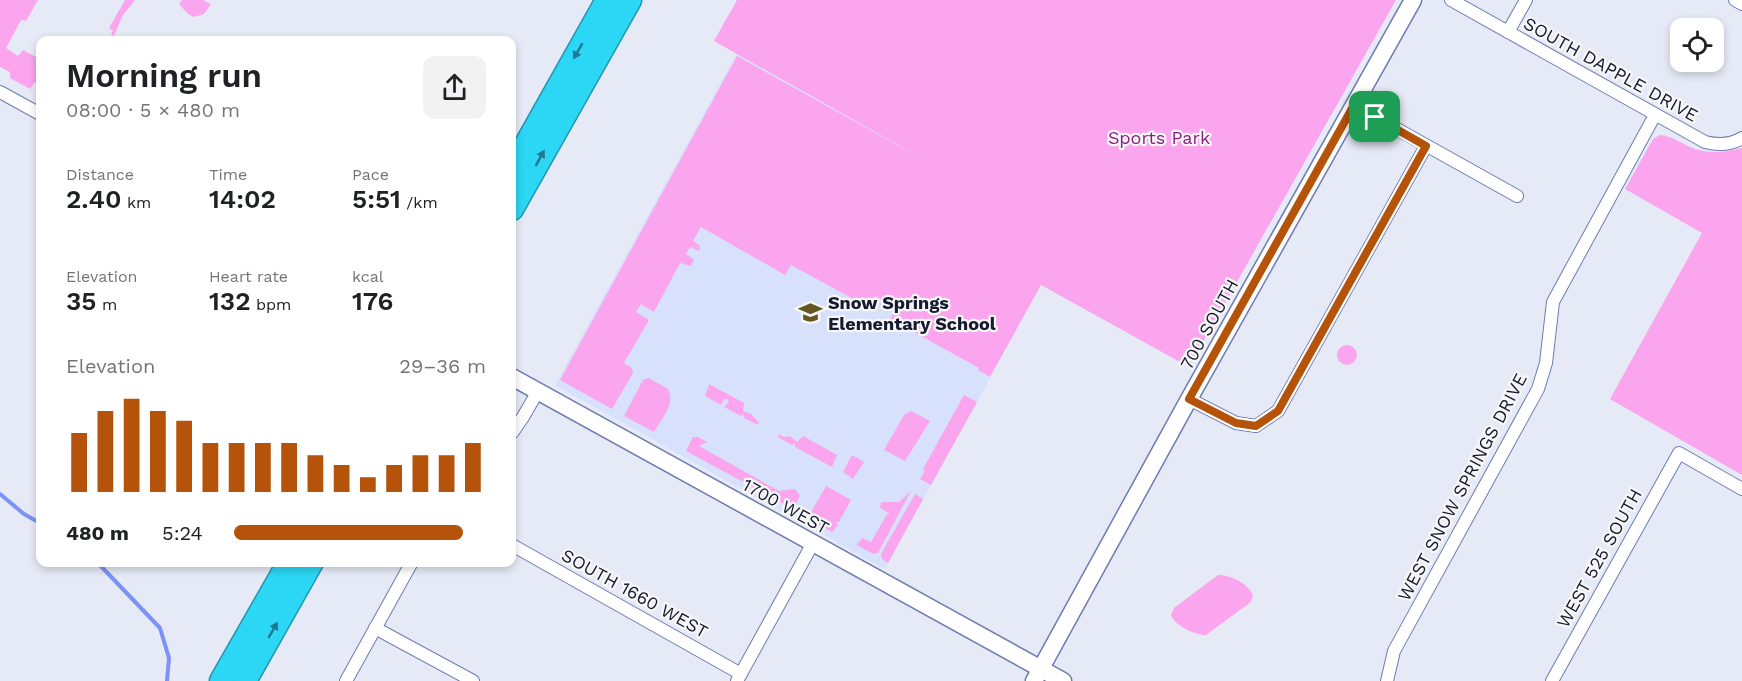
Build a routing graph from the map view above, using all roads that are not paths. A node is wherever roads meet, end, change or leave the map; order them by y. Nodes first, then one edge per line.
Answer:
1 (607, 0) edge
2 (630, 0) edge
3 (1413, 0) edge
4 (1451, 0) edge
5 (1526, 0) edge
6 (1735, 0) edge
7 (1742, 4) edge
8 (1508, 32) junction
9 (0, 92) edge
10 (1354, 105) junction
11 (36, 112) edge
12 (1655, 115) junction
13 (1742, 138) edge
14 (1426, 146) junction
15 (516, 162) edge
16 (1517, 196) dead end
17 (516, 202) edge
18 (516, 379) edge
19 (538, 391) junction
20 (1189, 399) junction
21 (516, 428) edge
22 (1742, 489) edge
23 (813, 543) junction
24 (516, 547) edge
25 (286, 567) edge
26 (309, 567) edge
27 (409, 567) edge
28 (375, 628) junction
29 (1038, 675) edge
30 (739, 677) edge
31 (221, 681) edge
32 (244, 681) edge
33 (346, 681) edge
34 (473, 681) edge
35 (1063, 681) edge
36 (1387, 681) edge
37 (1552, 681) edge

1 -> 15 highway
17 -> 2 highway
3 - 10 street, 700 SOUTH
4 - 8 street, SOUTH DAPPLE DRIVE
5 - 8 street
6 - 7 street
8 - 12 street, SOUTH DAPPLE DRIVE
9 - 11 street
10 - 14 street
10 - 20 street, 700 SOUTH
12 - 13 street, SOUTH DAPPLE DRIVE
12 - 36 street, WEST SNOW SPRINGS DRIVE
14 - 16 street
14 - 20 street
18 - 19 street, 1700 WEST
19 - 21 street
19 - 23 street, 1700 WEST
20 - 29 street, 700 SOUTH
22 - 37 street, WEST 525 SOUTH
23 - 29 street, 1700 WEST
23 - 30 street
24 - 30 street, SOUTH 1660 WEST
25 - 31 highway
32 -> 26 highway
27 - 28 street
28 - 33 street
28 - 34 street
29 - 35 street, 1700 WEST

